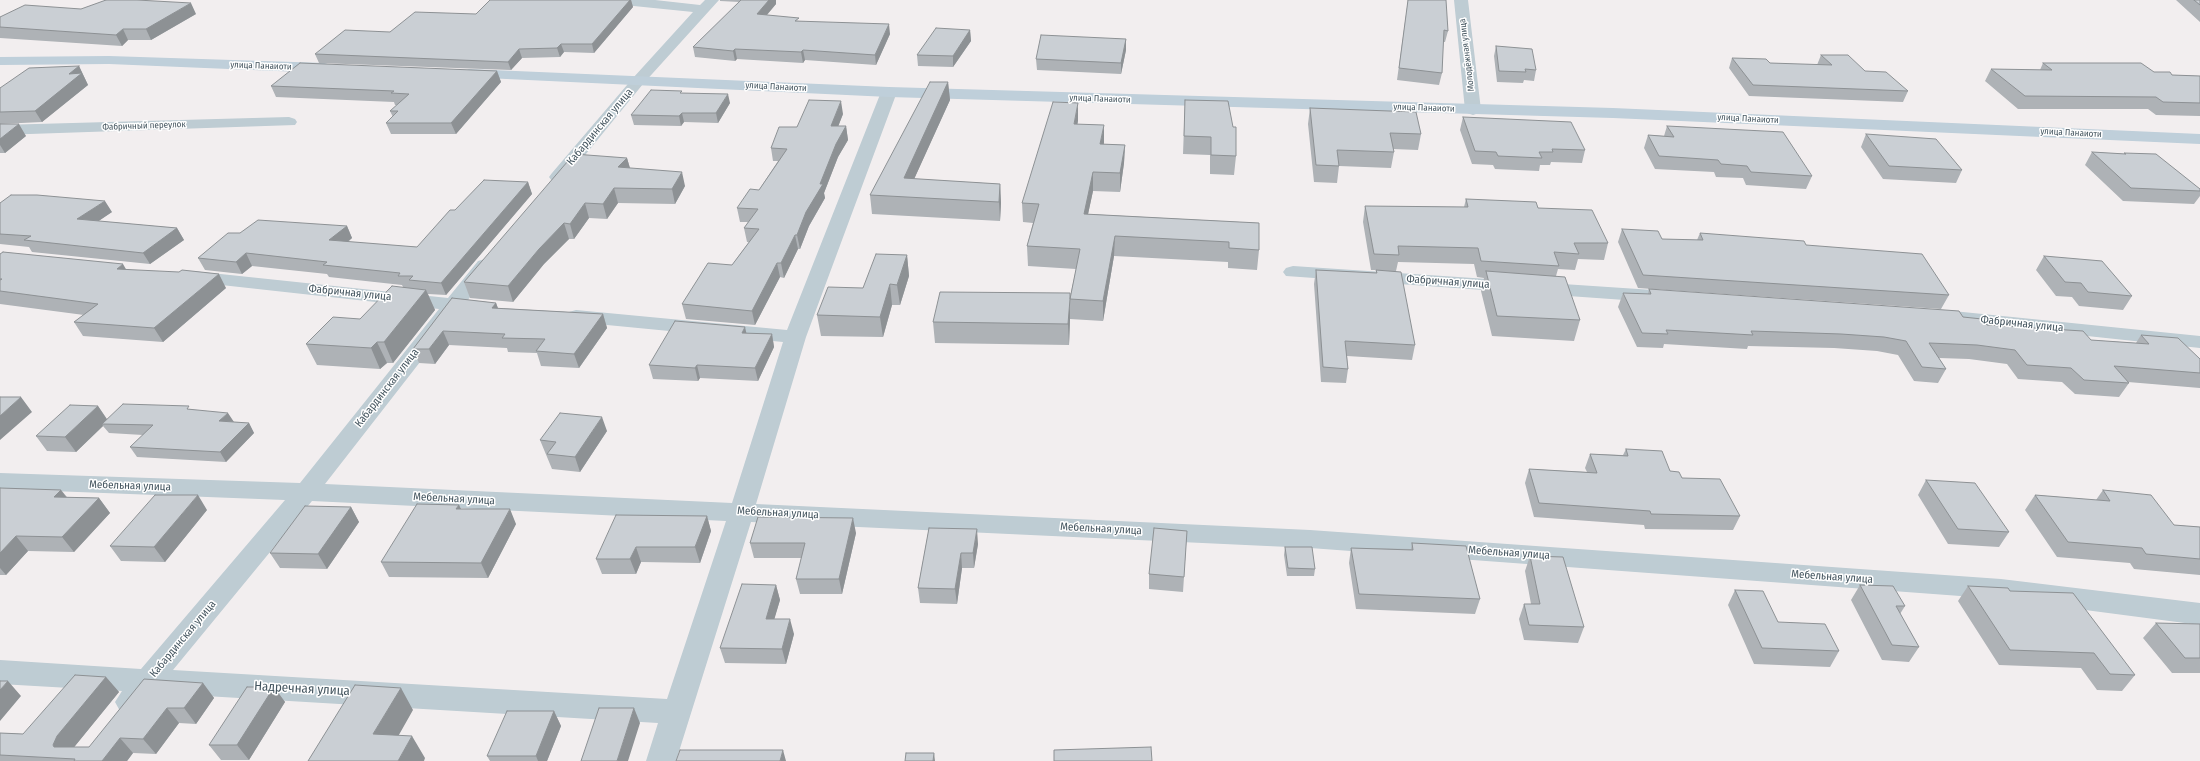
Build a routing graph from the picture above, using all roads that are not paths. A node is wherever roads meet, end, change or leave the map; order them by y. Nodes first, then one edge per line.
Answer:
1 (614, 0) edge
2 (1461, 0) edge
3 (708, 4) edge
4 (0, 61) edge
5 (338, 69) edge
6 (457, 74) edge
7 (638, 81) junction
8 (889, 92) junction
9 (1473, 110) junction
10 (289, 122) dead end
11 (0, 130) edge
12 (2200, 139) edge
13 (548, 190) edge
14 (497, 250) edge
15 (1293, 272) dead end
16 (174, 275) edge
17 (1673, 298) edge
18 (452, 304) junction
19 (483, 307) edge
20 (561, 315) edge
21 (1934, 316) edge
22 (795, 338) junction
23 (2200, 342) edge
24 (0, 482) edge
25 (306, 492) junction
26 (742, 511) junction
27 (2200, 614) edge
28 (0, 672) edge
29 (148, 680) junction
30 (676, 712) junction
31 (115, 720) edge
32 (661, 761) edge

1 - 3 street
2 - 9 street, Молодёжная улица
3 - 7 street, Кабардинская улица
4 - 5 street, улица Панаиоти
6 - 7 street, улица Панаиоти
7 - 8 street, улица Панаиоти
7 - 13 street, Кабардинская улица
8 - 9 street, улица Панаиоти
8 - 22 street
9 - 12 street, улица Панаиоти
10 - 11 street, Фабричный переулок
14 - 18 street, Кабардинская улица
15 - 17 street, Фабричная улица
16 - 18 street, Фабричная улица
18 - 19 street, Фабричная улица
18 - 25 street, Кабардинская улица
20 - 22 street
21 - 23 street, Фабричная улица
22 - 26 street
24 - 25 street, Мебельная улица
25 - 26 street, Мебельная улица
25 - 29 street, Кабардинская улица
26 - 27 street, Мебельная улица
26 - 30 street
28 - 29 street, Надречная улица
29 - 30 street, Надречная улица
29 - 31 street, Кабардинская улица
30 - 32 street

